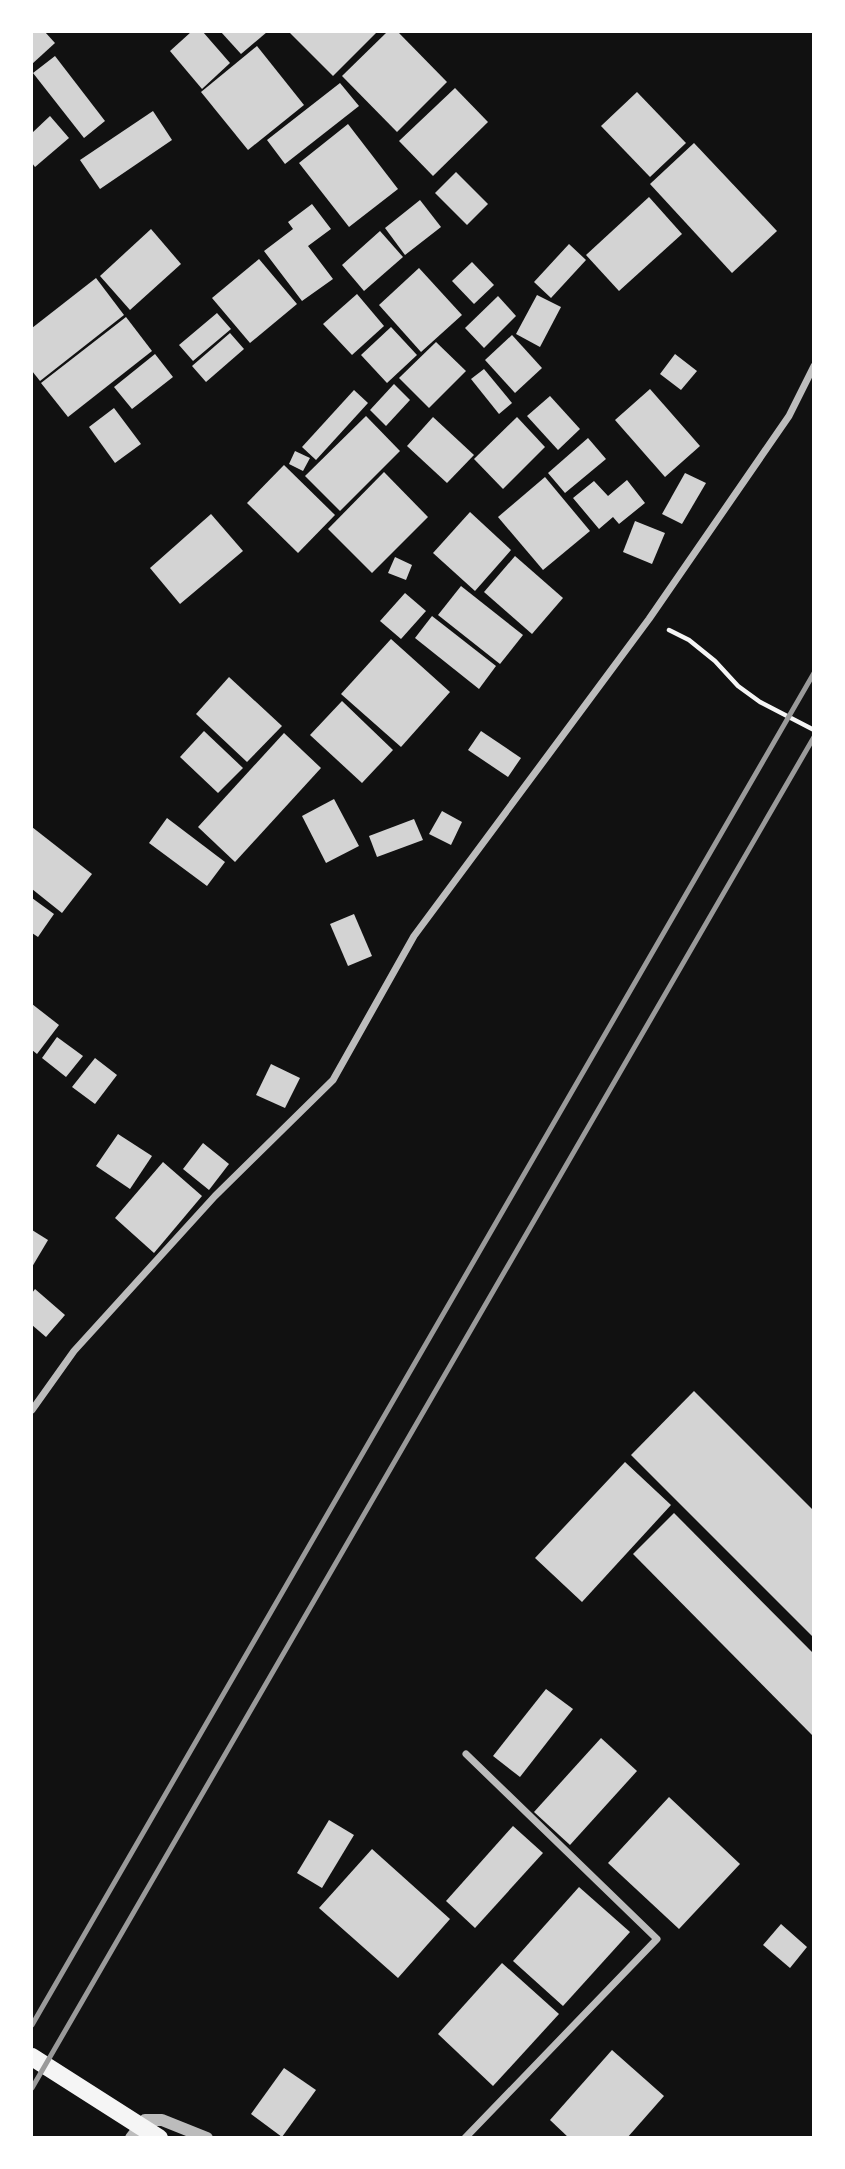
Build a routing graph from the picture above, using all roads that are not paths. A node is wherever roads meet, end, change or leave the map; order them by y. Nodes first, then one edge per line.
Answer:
1 (814, 366) edge
2 (32, 1410) edge
3 (466, 1754) dead end
4 (32, 2057) edge
5 (131, 2137) edge
6 (159, 2137) edge
7 (207, 2137) edge
8 (465, 2137) edge

1 - 2 street
3 - 8 street
4 - 6 main road
5 - 7 street

